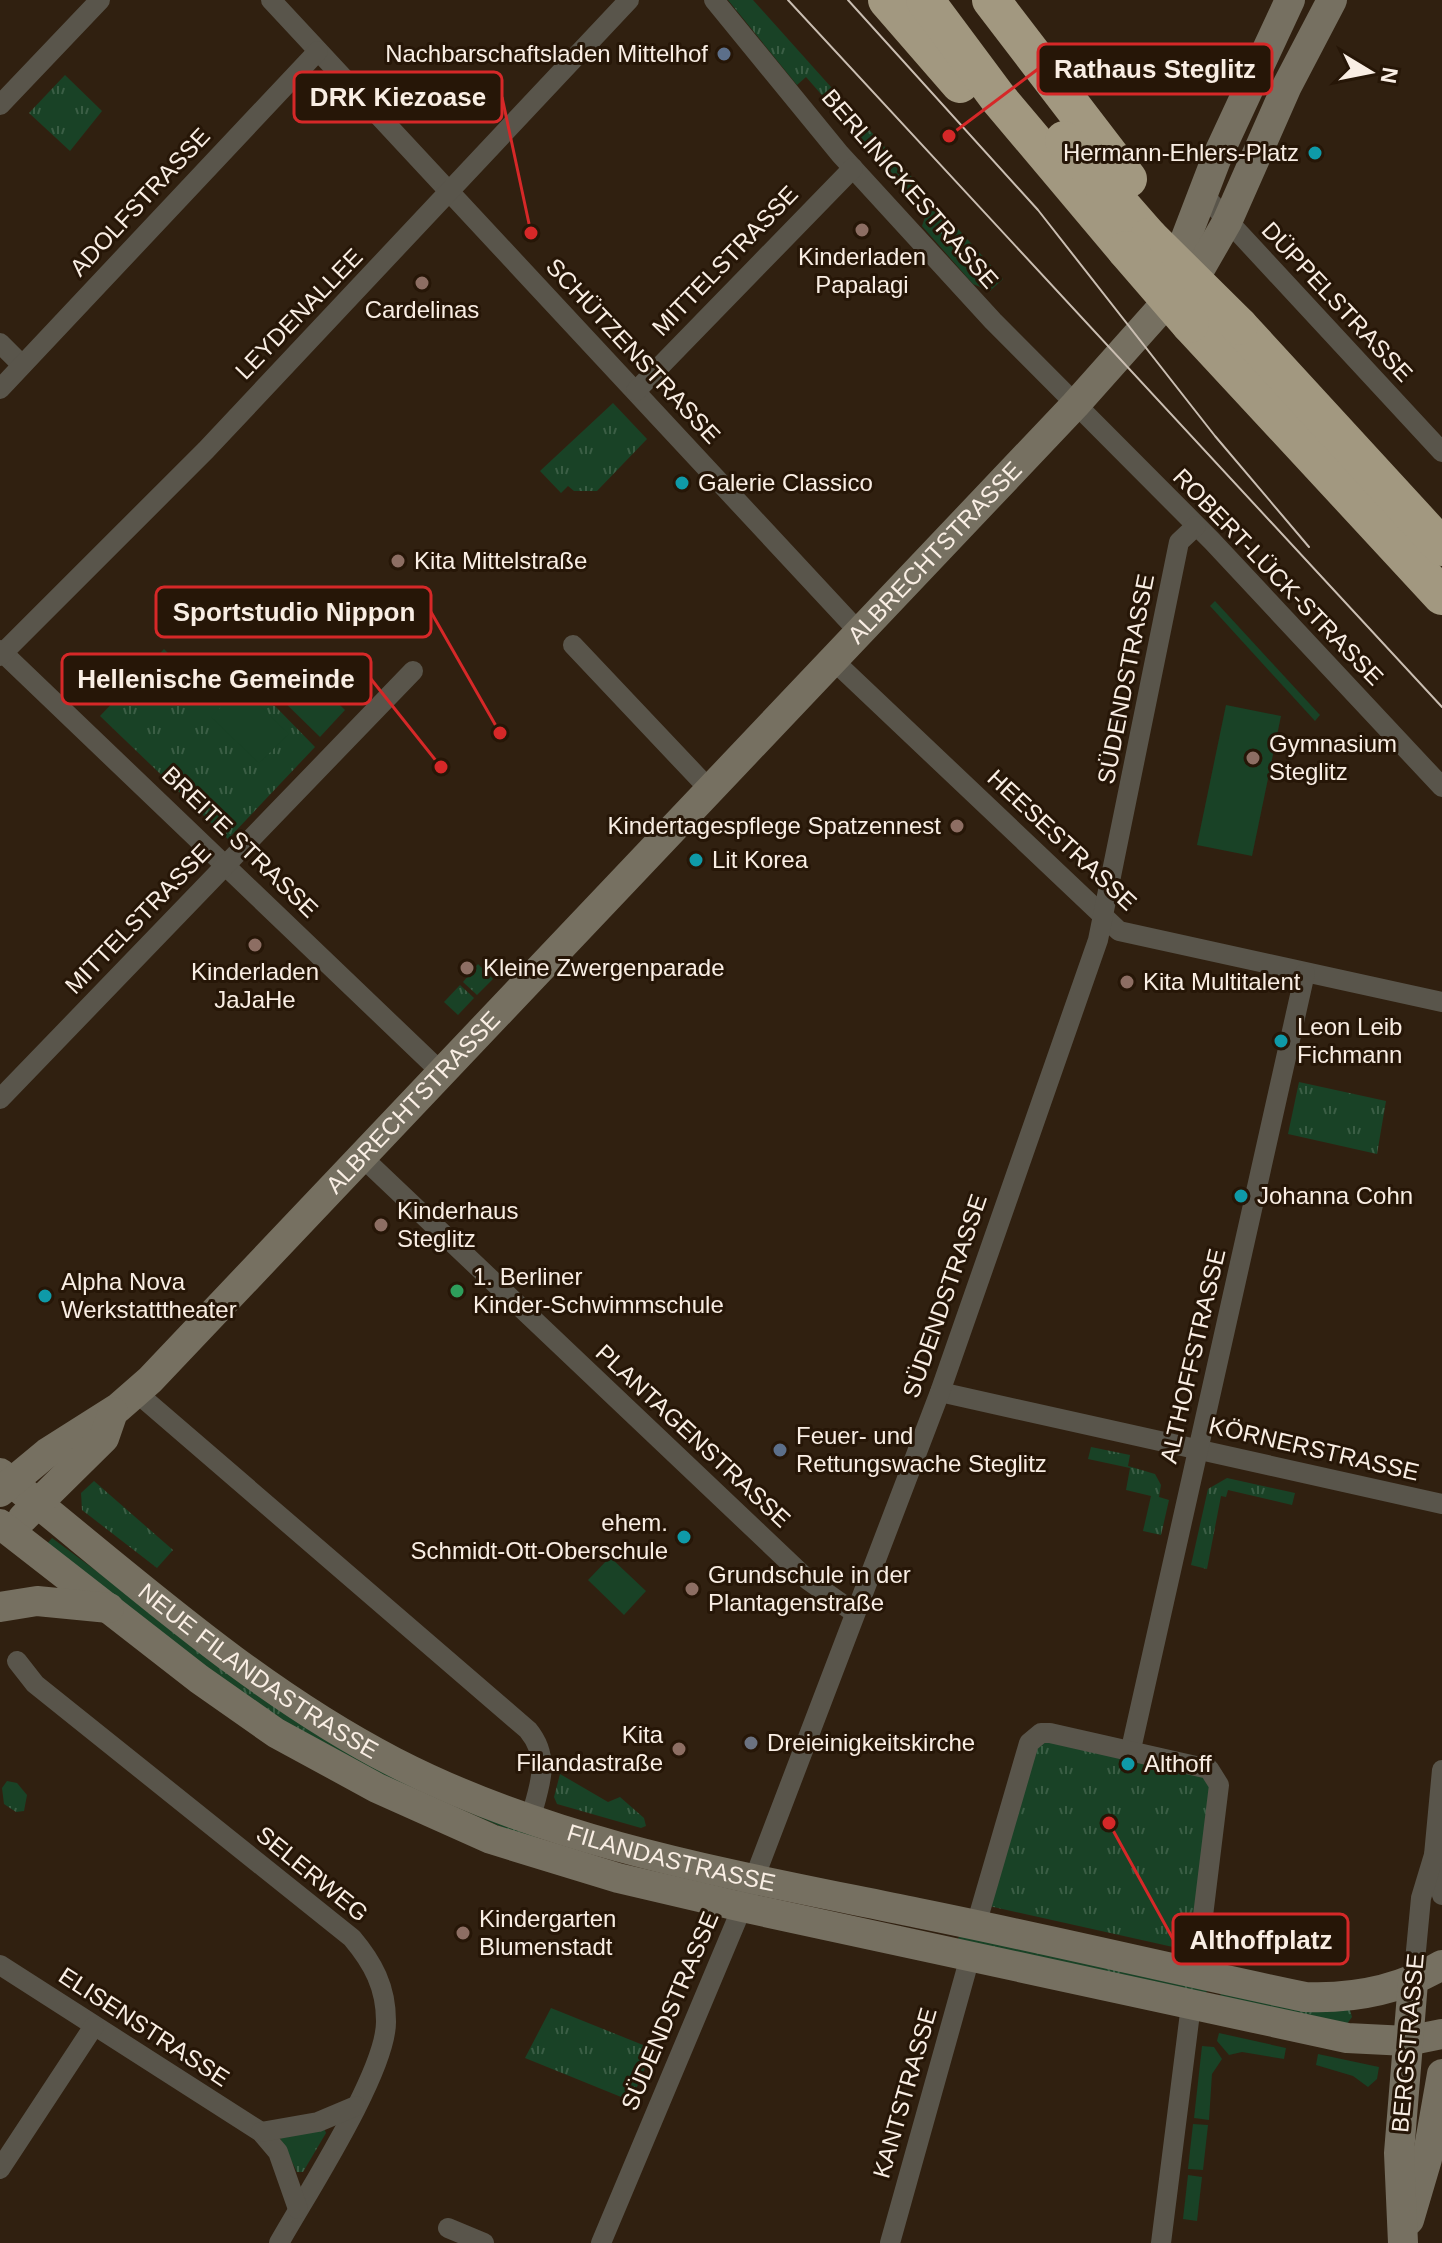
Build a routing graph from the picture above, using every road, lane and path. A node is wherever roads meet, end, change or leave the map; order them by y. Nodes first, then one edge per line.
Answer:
1 (100, 0) edge
2 (271, 0) edge
3 (629, 0) edge
4 (714, 0) edge
5 (887, 0) edge
6 (925, 0) edge
7 (953, 0) edge
8 (991, 0) edge
9 (1290, 0) edge
10 (1332, 0) edge
11 (318, 51) junction
12 (0, 105) edge
13 (853, 168) junction
14 (450, 192) junction
15 (1198, 206) junction
16 (1096, 218) junction
17 (1227, 222) junction
18 (1157, 313) junction
19 (1239, 326) junction
20 (0, 343) edge
21 (22, 365) junction
22 (0, 389) edge
23 (636, 391) junction
24 (1075, 405) junction
25 (1442, 452) edge
26 (1196, 526) junction
27 (1442, 547) edge
28 (1442, 596) edge
29 (859, 632) junction
30 (573, 645) dead end
31 (1, 653) edge
32 (833, 660) junction
33 (413, 671) dead end
34 (1442, 787) edge
35 (710, 790) junction
36 (226, 865) junction
37 (1105, 917) junction
38 (1305, 973) junction
39 (1442, 1002) edge
40 (442, 1073) junction
41 (0, 1099) edge
42 (362, 1157) junction
43 (940, 1392) junction
44 (137, 1393) junction
45 (113, 1412) junction
46 (1198, 1449) junction
47 (4, 1482) edge
48 (37, 1504) junction
49 (1442, 1504) edge
50 (3, 1532) edge
51 (0, 1607) edge
52 (109, 1608) junction
53 (855, 1613) junction
54 (17, 1661) dead end
55 (1131, 1749) junction
56 (1442, 1779) edge
57 (530, 1820) junction
58 (491, 1839) joint
59 (1434, 1855) junction
60 (754, 1879) junction
61 (1442, 1895) edge
62 (742, 1907) junction
63 (976, 1925) junction
64 (970, 1957) junction
65 (0, 1965) edge
66 (1442, 1965) edge
67 (1196, 1973) junction
68 (1413, 1982) junction
69 (1352, 1995) junction
70 (1191, 2005) junction
71 (94, 2026) junction
72 (1442, 2034) edge
73 (1347, 2038) junction
74 (1407, 2041) junction
75 (1442, 2074) edge
76 (356, 2106) junction
77 (261, 2132) junction
78 (0, 2169) edge
79 (298, 2209) junction
80 (448, 2228) dead end
81 (1403, 2238) edge
82 (279, 2243) edge
83 (484, 2243) edge
84 (601, 2243) edge
85 (890, 2243) edge
86 (1161, 2243) edge

1 - 12 street
2 - 11 street, SCHÜTZENSTRASSE
3 - 14 street, LEYDENALLEE
4 - 13 street, BERLINICKESTRASSE
5 - 16 highway
6 - 16 highway
7 - 19 highway, bridge
8 - 19 highway, bridge
9 - 15 main road, ALBRECHTSTRASSE
10 - 17 main road, ALBRECHTSTRASSE
11 - 14 street, SCHÜTZENSTRASSE
11 - 21 street, ADOLFSTRASSE
13 - 23 street, MITTELSTRASSE
13 - 24 street, BERLINICKESTRASSE
14 - 23 street, SCHÜTZENSTRASSE
14 - 31 street, LEYDENALLEE
15 - 17 street, DÜPPELSTRASSE
15 - 18 main road, ALBRECHTSTRASSE
16 - 28 highway, bridge
17 - 18 main road, ALBRECHTSTRASSE
17 - 25 street, DÜPPELSTRASSE
18 - 24 main road, ALBRECHTSTRASSE
19 - 27 highway
20 - 21 street
21 - 22 street, ADOLFSTRASSE
23 - 29 street, SCHÜTZENSTRASSE
24 - 26 street, ROBERT-LÜCK-STRASSE
24 - 29 main road, ALBRECHTSTRASSE
26 - 34 street, ROBERT-LÜCK-STRASSE
26 - 37 street, SÜDENDSTRASSE
29 - 32 main road, ALBRECHTSTRASSE
30 - 35 street
31 - 36 street, BREITE STRASSE
32 - 35 main road, ALBRECHTSTRASSE
32 - 37 street, HEESESTRASSE
33 - 36 street, MITTELSTRASSE
35 - 40 main road, ALBRECHTSTRASSE
36 - 40 street, BREITE STRASSE
36 - 41 street, MITTELSTRASSE
37 - 38 street, HEESESTRASSE
37 - 43 street, SÜDENDSTRASSE
38 - 39 street, HEESESTRASSE
38 - 46 street, ALTHOFFSTRASSE
40 - 42 main road, ALBRECHTSTRASSE
42 - 44 main road, ALBRECHTSTRASSE
42 - 53 street, PLANTAGENSTRASSE
43 - 46 street, KÖRNERSTRASSE
43 - 53 street, SÜDENDSTRASSE
44 - 45 main road, ALBRECHTSTRASSE
44 - 57 street
45 - 47 main road, ALBRECHTSTRASSE
45 - 48 main road, ALBRECHTSTRASSE
46 - 49 street, KÖRNERSTRASSE
46 - 55 street, ALTHOFFSTRASSE
47 - 48 main road, NEUE FILANDASTRASSE
48 - 50 main road, ALBRECHTSTRASSE
48 - 57 main road, NEUE FILANDASTRASSE
50 - 52 main road, NEUE FILANDASTRASSE
51 - 52 main road
52 - 58 main road, NEUE FILANDASTRASSE
53 - 60 street, SÜDENDSTRASSE
54 - 76 street, SELERWEG
55 - 63 street
55 - 67 street
56 - 59 street, BERGSTRASSE
57 - 60 main road, FILANDASTRASSE
58 - 62 main road, FILANDASTRASSE
59 - 61 street, BERGSTRASSE
59 - 68 street, BERGSTRASSE
60 - 62 street, SÜDENDSTRASSE
60 - 63 main road, FILANDASTRASSE
62 - 64 main road, FILANDASTRASSE
62 - 84 street, SÜDENDSTRASSE
63 - 67 main road, FILANDASTRASSE
64 - 70 main road, FILANDASTRASSE
64 - 85 street, KANTSTRASSE
65 - 71 street, ELISENSTRASSE
66 - 68 main road, FILANDASTRASSE
67 - 69 main road, FILANDASTRASSE
68 - 69 main road, FILANDASTRASSE
68 - 74 main road, BERGSTRASSE
69 - 73 main road
70 - 73 main road, FILANDASTRASSE
70 - 86 street
71 - 77 street, ELISENSTRASSE
71 - 78 street
72 - 74 main road, FILANDASTRASSE
73 - 74 main road, FILANDASTRASSE
74 - 81 main road, BERGSTRASSE
75 - 81 main road, BERGSTRASSE
76 - 77 street
76 - 79 street, SELERWEG
77 - 79 street, ELISENSTRASSE
79 - 82 street, SELERWEG
80 - 83 street

